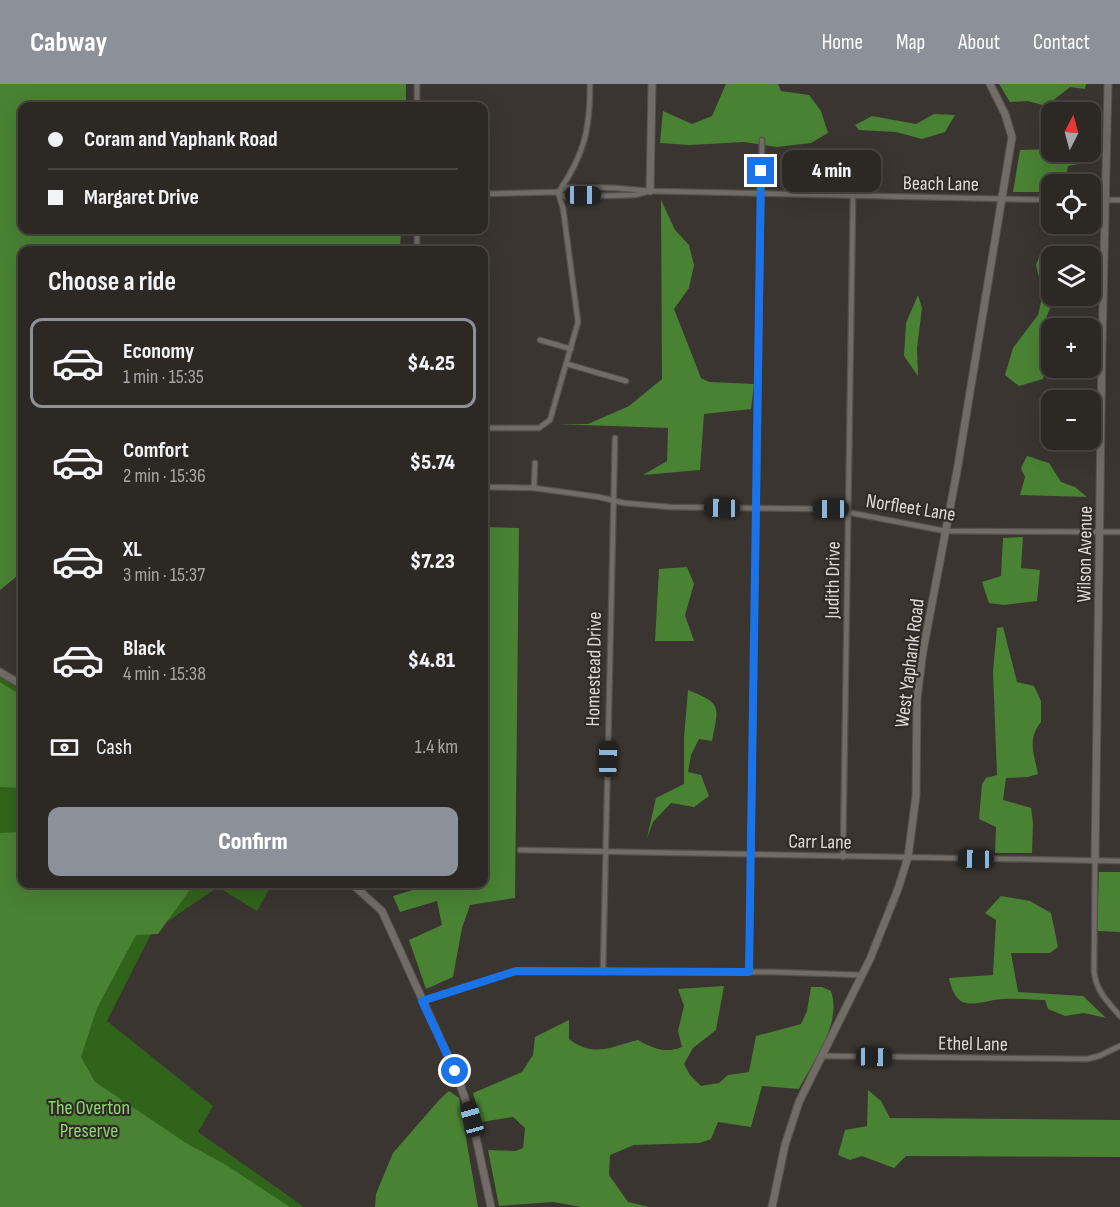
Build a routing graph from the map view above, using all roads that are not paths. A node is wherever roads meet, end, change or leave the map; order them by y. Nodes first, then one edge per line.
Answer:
1 (417, 84) edge
2 (590, 84) edge
3 (652, 84) edge
4 (990, 84) edge
5 (1108, 84) edge
6 (417, 102) edge
7 (762, 140) dead end
8 (650, 191) junction
9 (558, 192) junction
10 (488, 194) edge
11 (762, 194) junction
12 (853, 196) junction
13 (1001, 200) junction
14 (1041, 200) edge
15 (1101, 200) edge
16 (1106, 200) junction
17 (1120, 200) edge
18 (540, 340) dead end
19 (571, 349) junction
20 (567, 364) junction
21 (626, 381) dead end
22 (488, 428) edge
23 (615, 438) dead end
24 (535, 463) dead end
25 (488, 487) edge
26 (534, 488) junction
27 (613, 501) junction
28 (756, 507) junction
29 (848, 512) junction
30 (945, 531) junction
31 (1120, 532) edge
32 (1101, 533) junction
33 (0, 672) edge
34 (18, 683) edge
35 (520, 850) dead end
36 (606, 852) junction
37 (750, 854) junction
38 (843, 857) junction
39 (908, 857) junction
40 (1095, 861) junction
41 (1120, 861) edge
42 (356, 888) edge
43 (603, 972) junction
44 (749, 972) junction
45 (862, 975) junction
46 (422, 1001) junction
47 (1120, 1016) edge
48 (1120, 1046) edge
49 (823, 1056) junction
50 (491, 1207) edge
51 (772, 1207) edge

1 - 6 street
2 - 9 street
3 - 8 street
4 - 13 street, West Yaphank Road
5 - 16 street, Wilson Avenue
7 - 11 street
8 - 9 street, Beach Lane
8 - 9 street, Beach Lane
8 - 11 street, Beach Lane
9 - 10 street, Beach Lane
9 - 19 street
11 - 12 street, Beach Lane
11 - 28 street
12 - 13 street, Beach Lane
12 - 29 street, Judith Drive
13 - 14 street, Beach Lane
13 - 30 street, West Yaphank Road
15 - 16 street
16 - 17 street
16 - 32 street, Wilson Avenue
18 - 19 street
19 - 20 street
20 - 21 street
20 - 22 street
23 - 27 street, Homestead Drive
24 - 26 street
25 - 26 street, Norfleet Lane
26 - 27 street, Norfleet Lane
27 - 28 street, Norfleet Lane
27 - 36 street, Homestead Drive
28 - 29 street, Norfleet Lane
28 - 37 street
29 - 30 street, Norfleet Lane
29 - 38 street, Judith Drive
30 - 32 street, Norfleet Lane
30 - 39 street, West Yaphank Road
31 - 32 street, Norfleet Lane
32 - 40 street, Wilson Avenue
33 - 34 street
35 - 36 street, Carr Lane
36 - 37 street, Carr Lane
36 - 43 street, Homestead Drive
37 - 38 street, Carr Lane
37 - 44 street
38 - 39 street, Carr Lane
39 - 40 street, Carr Lane
39 - 45 street, West Yaphank Road
40 - 41 street, Carr Lane
40 - 47 street, Wilson Avenue
42 - 46 street
43 - 44 street
43 - 46 street
44 - 45 street
45 - 49 street, West Yaphank Road
46 - 50 street
48 - 49 street, Ethel Lane
49 - 51 street, West Yaphank Road

